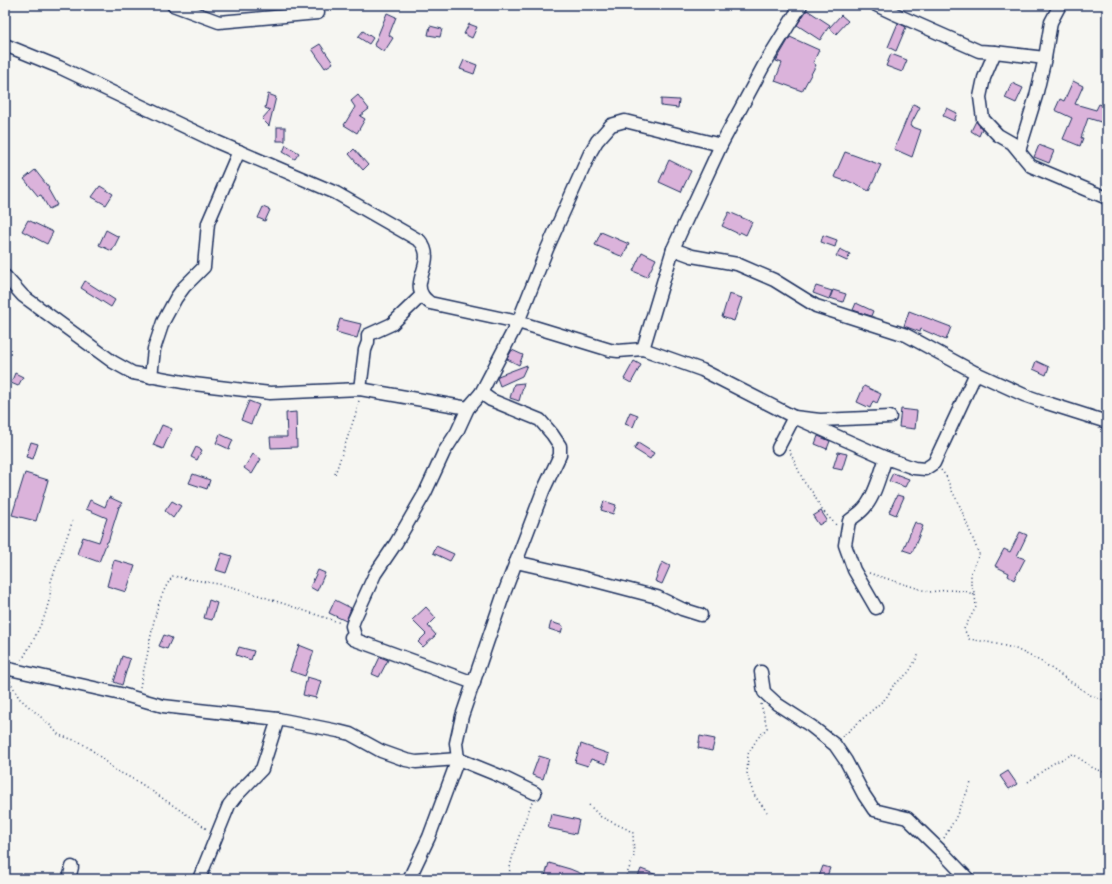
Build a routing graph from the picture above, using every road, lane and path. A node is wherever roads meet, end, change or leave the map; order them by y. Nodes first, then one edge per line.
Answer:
1 (172, 5) edge
2 (801, 5) edge
3 (876, 5) edge
4 (1060, 5) edge
5 (318, 13) dead end
6 (5, 45) edge
7 (996, 52) junction
8 (1045, 58) junction
9 (721, 145) junction
10 (239, 151) junction
11 (1019, 151) junction
12 (1107, 198) edge
13 (673, 250) junction
14 (5, 276) edge
15 (422, 295) junction
16 (518, 322) junction
17 (643, 349) junction
18 (976, 373) junction
19 (151, 377) junction
20 (360, 389) junction
21 (481, 393) junction
22 (468, 408) junction
23 (794, 417) junction
24 (890, 417) dead end
25 (1107, 422) edge
26 (785, 435) junction
27 (778, 448) dead end
28 (886, 458) junction
29 (934, 463) junction
30 (335, 474) dead end
31 (73, 520) dead end
32 (837, 527) dead end
33 (516, 562) junction
34 (854, 570) junction
35 (975, 595) junction
36 (876, 608) dead end
37 (700, 615) dead end
38 (352, 626) junction
39 (919, 654) dead end
40 (22, 660) dead end
41 (761, 672) dead end
42 (7, 673) edge
43 (474, 683) junction
44 (137, 699) junction
45 (759, 700) dead end
46 (1107, 701) edge
47 (278, 719) junction
48 (834, 745) junction
49 (458, 759) junction
50 (1107, 773) edge
51 (1028, 782) dead end
52 (971, 783) dead end
53 (535, 793) joint
54 (589, 805) dead end
55 (767, 812) dead end
56 (5, 819) edge
57 (5, 835) edge
58 (216, 837) junction
59 (938, 848) junction
60 (72, 867) dead end
61 (69, 879) edge
62 (199, 879) edge
63 (409, 879) edge
64 (509, 879) edge
65 (625, 879) edge
66 (968, 879) edge

1 - 5 street
2 - 9 street
3 - 7 street
4 - 8 street
6 - 10 street
7 - 8 street
7 - 11 street
8 - 11 street
9 - 13 street
9 - 16 street
10 - 15 street
10 - 19 street
11 - 12 street
13 - 17 street
13 - 18 street
14 - 19 street
15 - 16 street
15 - 20 street
16 - 17 street
16 - 21 street
17 - 23 street
18 - 25 street
18 - 29 street
19 - 20 street
20 - 22 street
20 - 30 path
21 - 22 street
21 - 33 street
22 - 38 street
23 - 24 street
23 - 26 street
23 - 28 street
26 - 27 street
26 - 32 path
28 - 29 street
28 - 34 street
29 - 35 path
31 - 40 path
33 - 37 street
33 - 43 street
34 - 35 path
34 - 36 street
35 - 46 path
38 - 43 street
38 - 44 path
39 - 48 path
41 - 48 street
42 - 44 street
42 - 58 path
43 - 49 street
44 - 47 street
45 - 55 path
47 - 49 street
47 - 58 street
48 - 59 street
49 - 53 street
49 - 63 street
50 - 51 path
52 - 59 path
53 - 64 path
54 - 65 path
56 - 57 path
58 - 62 street
59 - 66 street
60 - 61 street

